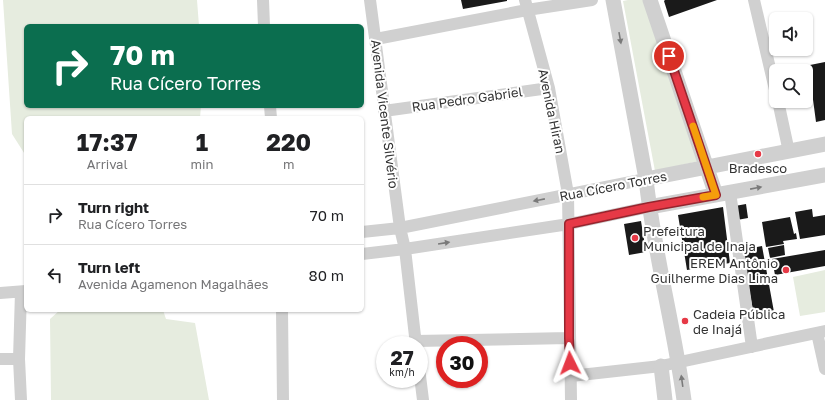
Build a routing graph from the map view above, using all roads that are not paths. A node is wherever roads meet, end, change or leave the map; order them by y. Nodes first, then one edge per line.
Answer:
1 (263, 0) edge
2 (370, 0) edge
3 (592, 0) edge
4 (614, 0) edge
5 (650, 0) edge
6 (754, 0) edge
7 (526, 5) edge
8 (264, 24) edge
9 (376, 38) junction
10 (769, 64) edge
11 (549, 88) junction
12 (780, 108) edge
13 (384, 111) junction
14 (825, 144) edge
15 (789, 152) junction
16 (708, 167) junction
17 (825, 174) edge
18 (646, 179) junction
19 (568, 194) junction
20 (723, 194) junction
21 (649, 207) junction
22 (569, 224) junction
23 (400, 228) junction
24 (364, 232) edge
25 (406, 249) junction
26 (364, 254) edge
27 (24, 291) edge
28 (0, 293) edge
29 (282, 312) edge
30 (821, 332) edge
31 (415, 336) edge
32 (569, 338) junction
33 (428, 343) edge
34 (752, 347) junction
35 (0, 359) edge
36 (19, 359) junction
37 (679, 361) junction
38 (661, 366) junction
39 (825, 369) edge
40 (571, 376) junction
41 (421, 388) edge
42 (21, 400) edge
43 (283, 400) edge
44 (422, 400) edge
45 (571, 400) edge
46 (665, 400) edge
47 (684, 400) edge

1 - 8 street
2 - 9 street, Avenida Vicente Silvério
3 - 7 street
4 -> 18 street
5 - 16 street
6 - 10 street
7 - 9 street
7 - 11 street, Avenida Hiran
9 - 13 street, Avenida Vicente Silvério
11 - 13 street, Rua Pedro Gabriel
11 - 19 street, Avenida Hiran
12 - 15 street
13 - 23 street, Avenida Vicente Silvério
14 - 15 street, Rua Cícero Torres
15 - 16 street, Rua Cícero Torres
16 - 18 street, Rua Cícero Torres
16 - 20 street
20 -> 17 street
18 - 19 street, Rua Cícero Torres
18 - 21 street
19 - 22 street, Avenida Hiran
19 -> 23 street, Rua Cícero Torres
20 - 21 street
20 - 34 street
21 - 22 street
21 - 37 street
25 -> 22 street
22 - 32 street, Avenida Hiran
23 - 24 street, Rua Cícero Torres
23 - 25 street, Avenida Vicente Silvério
25 - 26 street
25 - 31 street, Avenida Vicente Silvério
27 - 28 street
27 - 36 street
29 - 43 street
30 - 34 street
30 - 39 street
32 - 33 street
32 - 40 street, Avenida Hiran
34 - 37 street
35 - 36 street
36 - 42 street
37 - 38 street
47 -> 37 street
38 - 40 street
38 - 46 street
40 - 45 street, Avenida Hiran
41 - 44 street

